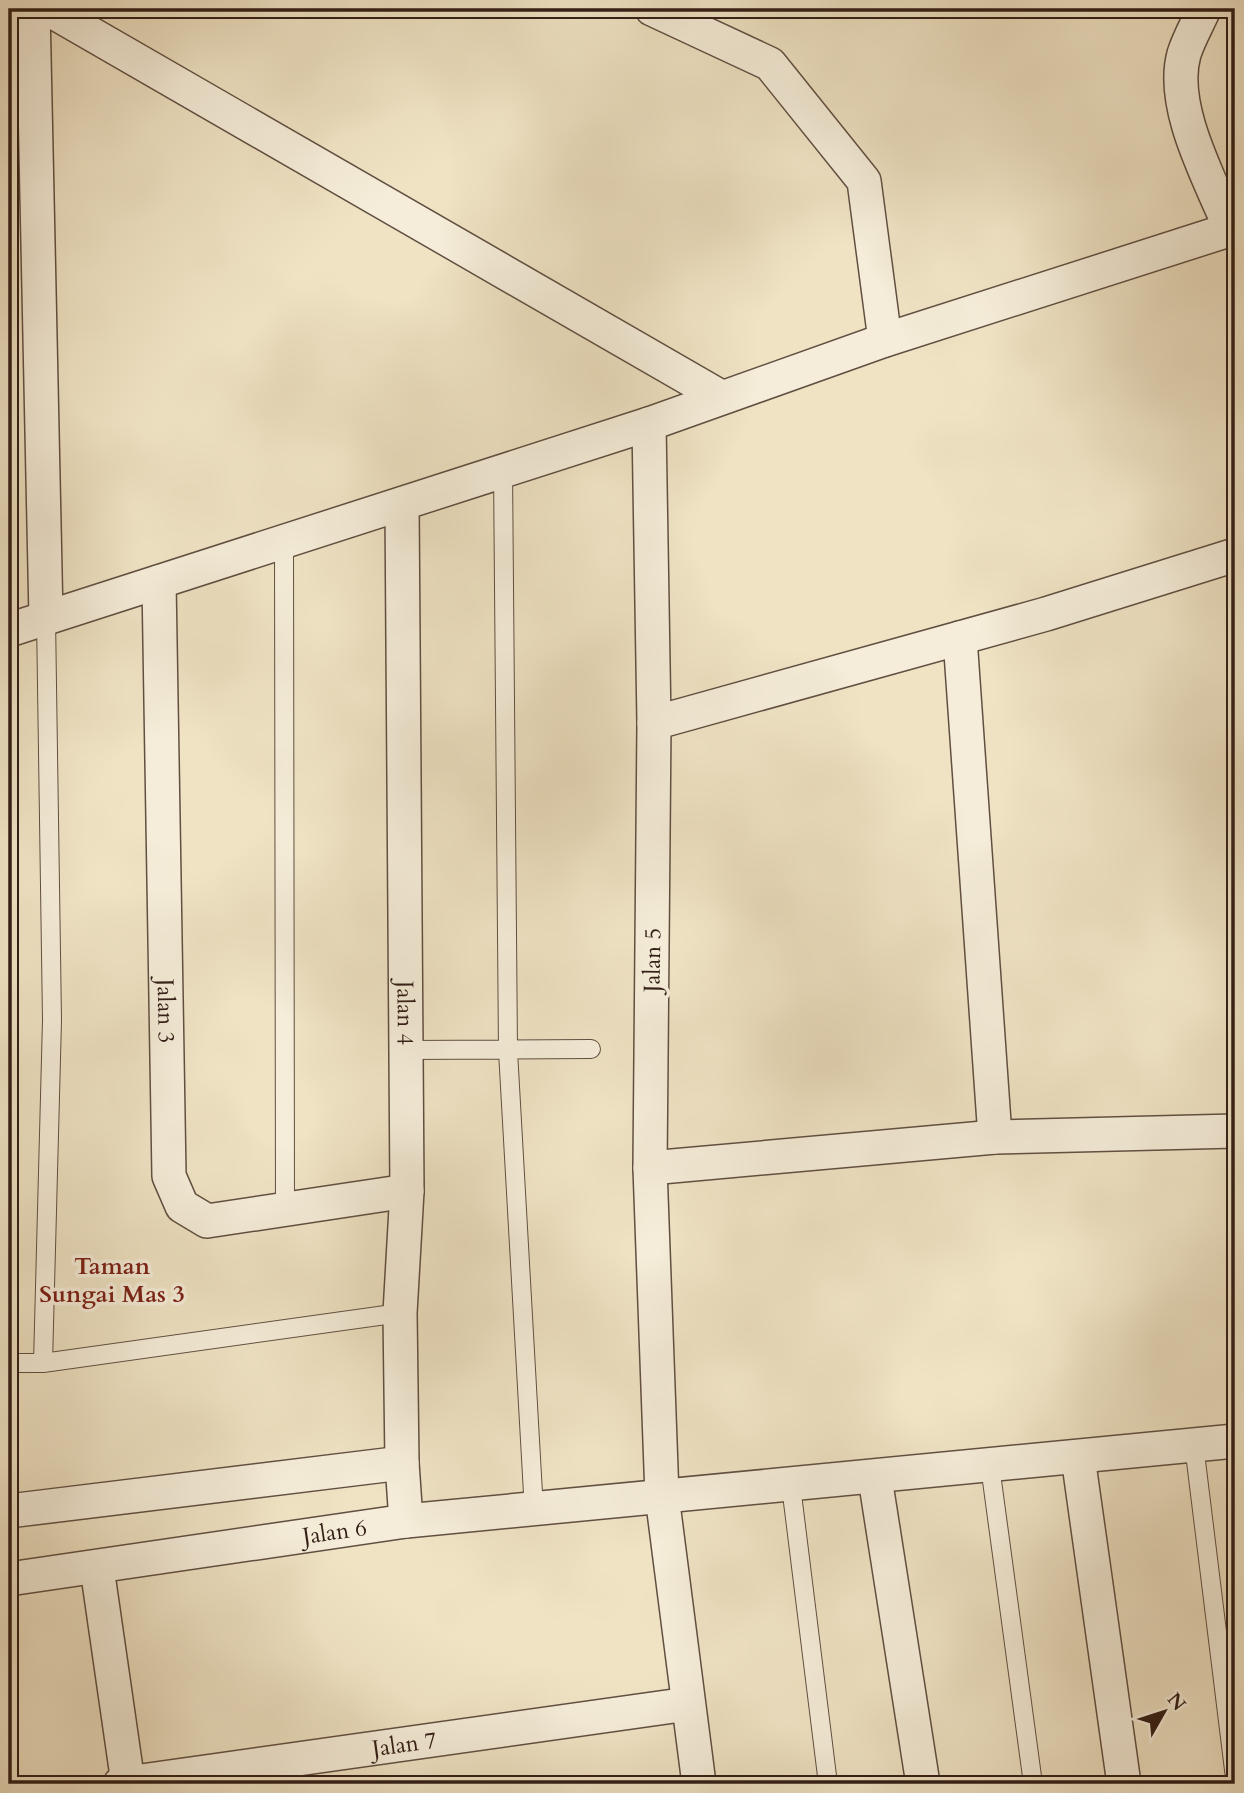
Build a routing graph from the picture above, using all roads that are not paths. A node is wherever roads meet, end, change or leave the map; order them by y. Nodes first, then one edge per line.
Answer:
1 (33, 9) edge
2 (48, 9) edge
3 (652, 9) edge
4 (1204, 9) edge
5 (1233, 229) edge
6 (886, 340) junction
7 (721, 397) junction
8 (649, 424) junction
9 (503, 470) junction
10 (402, 504) junction
11 (284, 540) junction
12 (1235, 555) edge
13 (159, 582) junction
14 (46, 618) junction
15 (9, 630) edge
16 (960, 639) junction
17 (654, 723) junction
18 (591, 1049) dead end
19 (405, 1050) junction
20 (508, 1051) junction
21 (1235, 1131) edge
22 (995, 1137) junction
23 (650, 1168) junction
24 (407, 1191) junction
25 (285, 1212) junction
26 (400, 1313) junction
27 (9, 1363) edge
28 (43, 1363) junction
29 (1235, 1441) edge
30 (1194, 1445) junction
31 (1078, 1457) junction
32 (402, 1462) junction
33 (990, 1466) junction
34 (875, 1478) junction
35 (791, 1486) junction
36 (662, 1496) junction
37 (9, 1511) edge
38 (534, 1511) junction
39 (406, 1521) junction
40 (97, 1568) junction
41 (9, 1579) edge
42 (688, 1704) junction
43 (1235, 1778) edge
44 (124, 1784) edge
45 (699, 1784) edge
46 (828, 1784) edge
47 (923, 1784) edge
48 (1033, 1784) edge
49 (1124, 1784) edge

1 - 14 street
2 - 7 street
3 - 6 street
4 - 5 street
5 - 6 street
6 - 7 street
7 - 8 street
8 - 9 street
8 - 17 street, Jalan 5
9 - 10 street
9 - 20 lane
10 - 11 street
10 - 19 street, Jalan 4
11 - 13 street
11 - 25 lane
12 - 16 street
13 - 14 street
13 - 25 street, Jalan 3
14 - 15 street
14 - 28 lane
16 - 17 street
16 - 22 street
17 - 23 street, Jalan 5
18 - 20 lane
19 - 20 lane
19 - 24 street, Jalan 4
20 - 38 lane
21 - 22 street
22 - 23 street
23 - 36 street, Jalan 5
24 - 25 street, Jalan 3
24 - 26 street, Jalan 4
26 - 28 lane
26 - 32 street, Jalan 4
27 - 28 lane
29 - 30 street, Jalan 6
30 - 31 street, Jalan 6
30 - 43 lane
31 - 33 street, Jalan 6
31 - 49 street
32 - 37 street
32 - 39 street, Jalan 4
33 - 34 street, Jalan 6
33 - 48 lane
34 - 35 street, Jalan 6
34 - 47 street
35 - 36 street, Jalan 6
35 - 46 lane
36 - 38 street, Jalan 6
36 - 42 street, Jalan 5
38 - 39 street, Jalan 6
39 - 40 street, Jalan 6
40 - 41 street, Jalan 6
40 - 44 street
42 - 44 street, Jalan 7
42 - 45 street, Jalan 5

